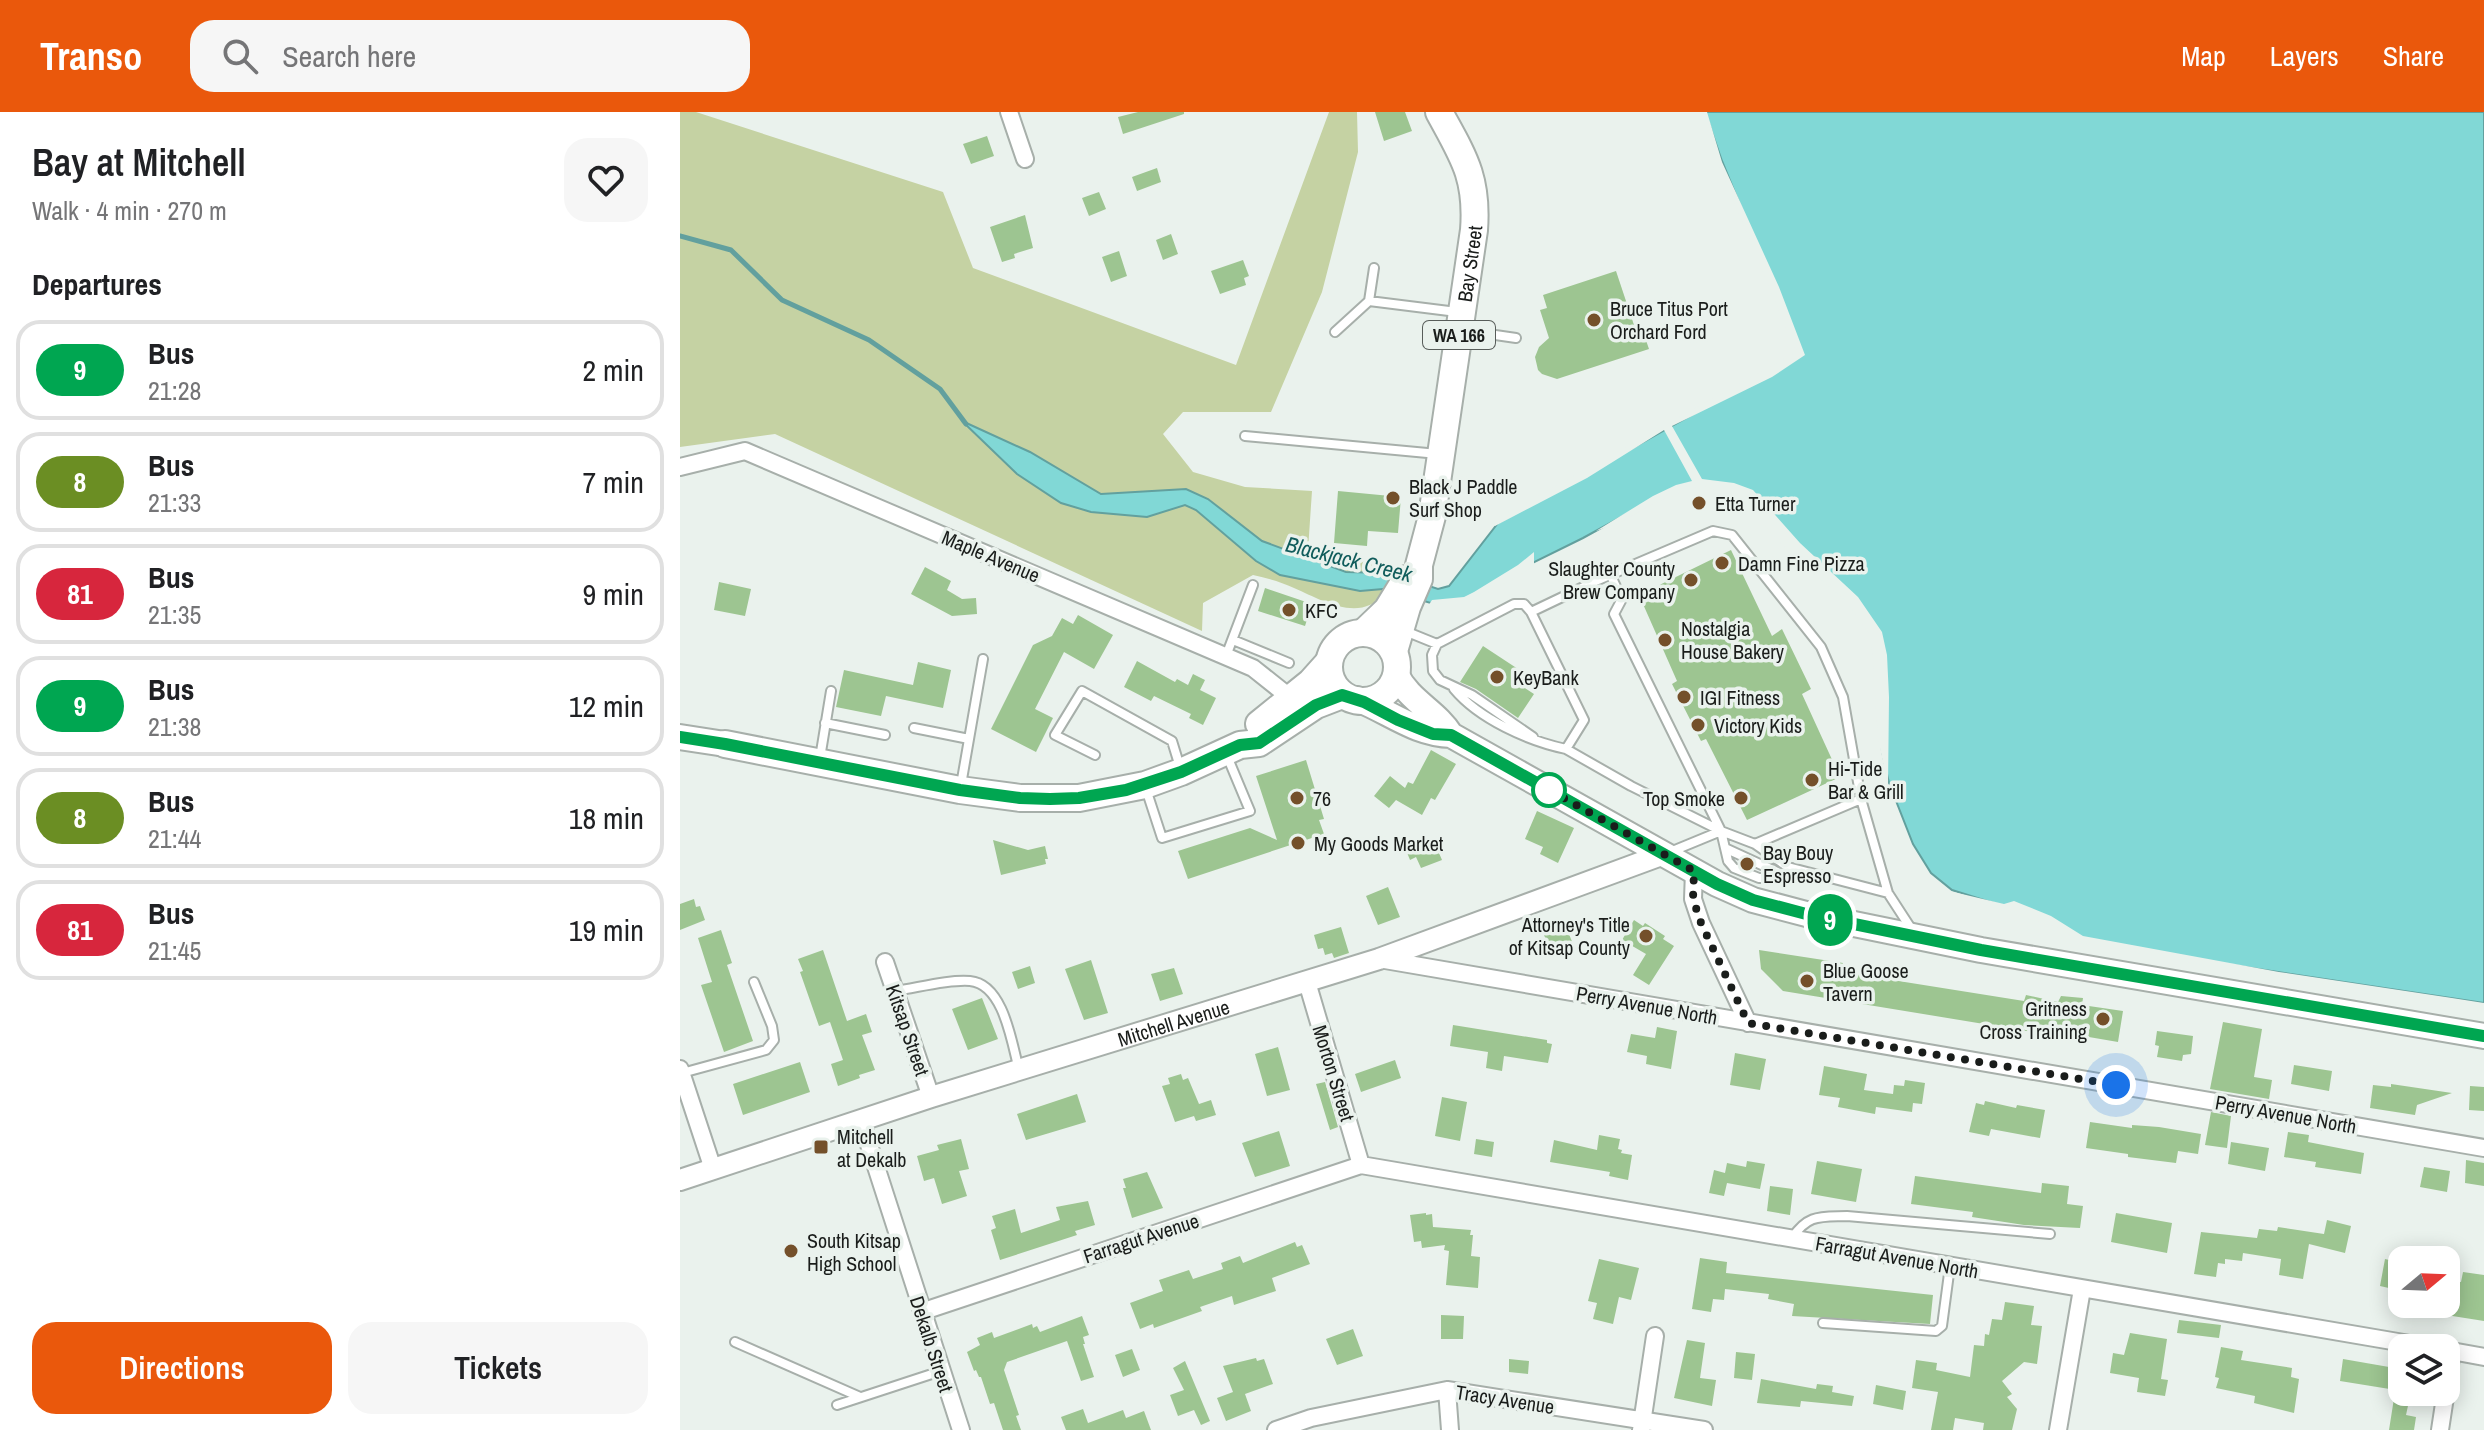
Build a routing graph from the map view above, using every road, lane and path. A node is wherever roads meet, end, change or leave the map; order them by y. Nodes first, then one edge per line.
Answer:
1 (1009, 112) edge
2 (1439, 112) edge
3 (1025, 159) dead end
4 (1374, 268) dead end
5 (1369, 301) junction
6 (1461, 321) junction
7 (1335, 332) dead end
8 (1516, 338) dead end
9 (1245, 436) dead end
10 (1442, 454) junction
11 (680, 467) edge
12 (1610, 574) junction
13 (1253, 585) dead end
14 (1531, 612) junction
15 (1398, 632) junction
16 (1363, 633) junction
17 (1233, 640) junction
18 (1437, 644) junction
19 (1226, 656) junction
20 (983, 659) dead end
21 (1289, 663) dead end
22 (1328, 663) junction
23 (831, 691) dead end
24 (1350, 697) junction
25 (1292, 699) junction
26 (825, 723) junction
27 (914, 728) dead end
28 (885, 735) dead end
29 (1451, 735) junction
30 (680, 737) edge
31 (969, 739) junction
32 (725, 744) joint
33 (1233, 748) junction
34 (1566, 749) junction
35 (1095, 755) dead end
36 (819, 763) junction
37 (1181, 772) junction
38 (1145, 785) junction
39 (960, 790) junction
40 (1861, 799) junction
41 (1721, 831) junction
42 (1755, 844) junction
43 (1727, 849) junction
44 (1664, 854) junction
45 (1694, 871) junction
46 (1888, 893) junction
47 (1917, 938) junction
48 (1379, 959) junction
49 (885, 962) dead end
50 (754, 982) dead end
51 (1307, 982) junction
52 (895, 991) junction
53 (1748, 1023) junction
54 (2484, 1036) edge
55 (1019, 1070) junction
56 (681, 1071) edge
57 (931, 1097) junction
58 (861, 1120) junction
59 (2484, 1148) edge
60 (1361, 1165) junction
61 (713, 1169) junction
62 (680, 1180) edge
63 (2050, 1234) dead end
64 (1791, 1238) junction
65 (1950, 1266) junction
66 (2082, 1289) junction
67 (921, 1312) junction
68 (1823, 1323) dead end
69 (1655, 1336) dead end
70 (2388, 1340) edge
71 (735, 1342) dead end
72 (2460, 1353) edge
73 (2484, 1357) edge
74 (941, 1371) junction
75 (1447, 1390) junction
76 (860, 1397) junction
77 (837, 1405) dead end
78 (2443, 1406) edge
79 (1642, 1425) edge
80 (961, 1430) edge
81 (1276, 1430) edge
82 (1450, 1430) edge
83 (1704, 1430) edge
84 (2058, 1430) edge
85 (2440, 1430) edge

1 - 3 street
2 - 6 main road, Bay Street / WA 166
4 - 5 lane
5 - 6 lane
5 - 7 lane
6 - 8 lane
6 - 10 main road, Bay Street / WA 166
9 - 10 lane
10 - 15 main road, Bay Street / WA 166
11 - 19 street, Maple Avenue
12 - 14 lane
12 - 40 lane
12 - 41 lane
13 - 17 lane
14 - 18 lane
14 - 34 lane
15 - 16 main road, Bay Street / WA 166
15 - 16 main road
15 - 18 lane
15 - 24 main road, WA 166
15 - 29 main road
16 - 22 main road, WA 166
17 - 19 lane
17 - 21 lane
18 - 34 lane
19 - 25 street, Maple Avenue
20 - 31 lane
22 - 24 main road
22 - 25 main road, WA 166
23 - 26 lane
24 - 29 main road
24 - 33 main road, WA 166
25 - 33 main road, WA 166
26 - 28 lane
26 - 36 lane
27 - 31 lane
29 - 44 main road
30 - 32 main road, WA 166
31 - 39 lane
32 - 36 main road, WA 166
33 - 37 main road, WA 166
33 - 38 lane
34 - 41 lane
35 - 37 lane
36 - 39 main road, WA 166
37 - 38 main road, WA 166
38 - 39 main road, WA 166
40 - 42 lane
40 - 46 lane
41 - 42 lane
41 - 43 lane
41 - 44 lane
42 - 46 lane
43 - 43 lane
44 - 45 main road
44 - 48 street, Mitchell Avenue
45 - 47 main road
45 - 53 street
46 - 47 lane
47 - 54 main road
48 - 51 street, Mitchell Avenue
48 - 53 street, Perry Avenue North
49 - 52 street, Kitsap Street
50 - 56 lane
51 - 55 street, Mitchell Avenue
51 - 60 street, Morton Street
52 - 55 lane
52 - 57 street, Kitsap Street
53 - 59 street, Perry Avenue North
55 - 57 street, Mitchell Avenue
56 - 61 street
57 - 58 street, Mitchell Avenue
58 - 61 street, Mitchell Avenue
58 - 67 street, Dekalb Street
60 - 64 street, Farragut Avenue North
60 - 67 street, Farragut Avenue
61 - 62 street, Mitchell Avenue
63 - 64 lane
64 - 65 street, Farragut Avenue North
65 - 66 street, Farragut Avenue North
65 - 68 lane
66 - 70 street, Farragut Avenue North
66 - 84 street
67 - 74 street, Dekalb Street
69 - 79 street
71 - 76 lane
72 - 73 street
74 - 76 lane
74 - 80 street, Dekalb Street
75 - 79 street, Tracy Avenue
75 - 81 street, Tracy Avenue
75 - 82 street
76 - 77 lane
78 - 85 street
79 - 83 street, Tracy Avenue

